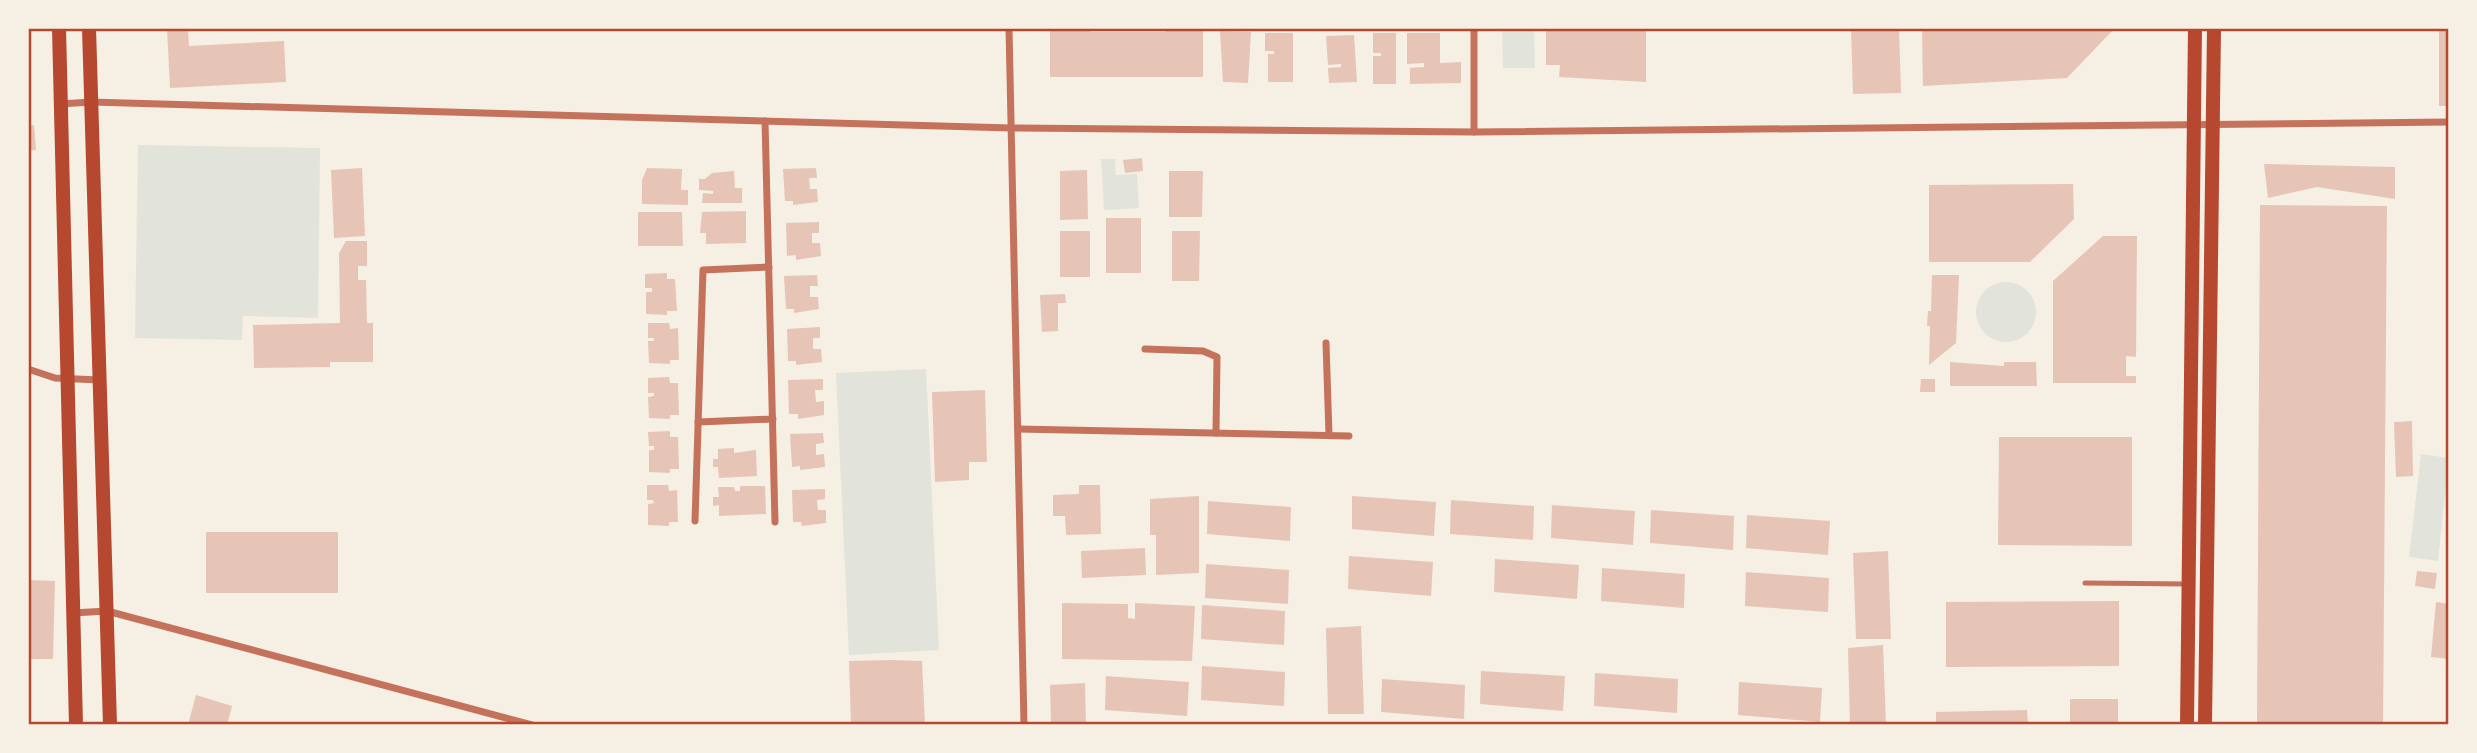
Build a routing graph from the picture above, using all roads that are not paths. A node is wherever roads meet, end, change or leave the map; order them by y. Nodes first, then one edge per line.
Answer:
1 (59, 28) edge
2 (89, 28) edge
3 (1009, 28) edge
4 (1474, 28) edge
5 (2195, 28) edge
6 (2214, 28) edge
7 (91, 102) junction
8 (60, 104) junction
9 (765, 121) junction
10 (2449, 122) edge
11 (2194, 123) junction
12 (2213, 123) junction
13 (1011, 128) junction
14 (1474, 132) junction
15 (769, 267) junction
16 (1326, 343) dead end
17 (1145, 349) dead end
18 (28, 369) edge
19 (67, 379) junction
20 (100, 380) junction
21 (773, 419) junction
22 (698, 422) junction
23 (1018, 429) junction
24 (1216, 433) junction
25 (1329, 435) junction
26 (1349, 436) dead end
27 (695, 521) dead end
28 (775, 523) dead end
29 (2085, 583) dead end
30 (2189, 584) junction
31 (107, 611) junction
32 (73, 613) junction
33 (76, 725) edge
34 (110, 725) edge
35 (533, 725) edge
36 (1024, 725) edge
37 (2187, 725) edge
38 (2205, 725) edge

1 - 8 main road
2 - 7 main road
3 - 13 street
4 - 14 street
5 - 11 main road
6 - 12 main road
7 - 8 street
7 - 9 street
7 - 20 main road
8 - 19 main road
9 - 13 street
9 - 15 street
10 - 12 street
11 - 12 street
11 - 14 street
11 - 30 main road
12 - 38 main road
13 - 14 street
13 - 23 street
15 - 21 street
15 - 22 street
16 - 25 street
17 - 24 street
18 - 19 street
19 - 20 street
19 - 32 main road
20 - 31 main road
21 - 22 street
21 - 28 street
22 - 27 street
23 - 24 street
23 - 36 street
24 - 25 street
25 - 26 street
29 - 30 lane
30 - 37 main road
31 - 32 street
31 - 34 main road
31 - 35 street
32 - 33 main road

